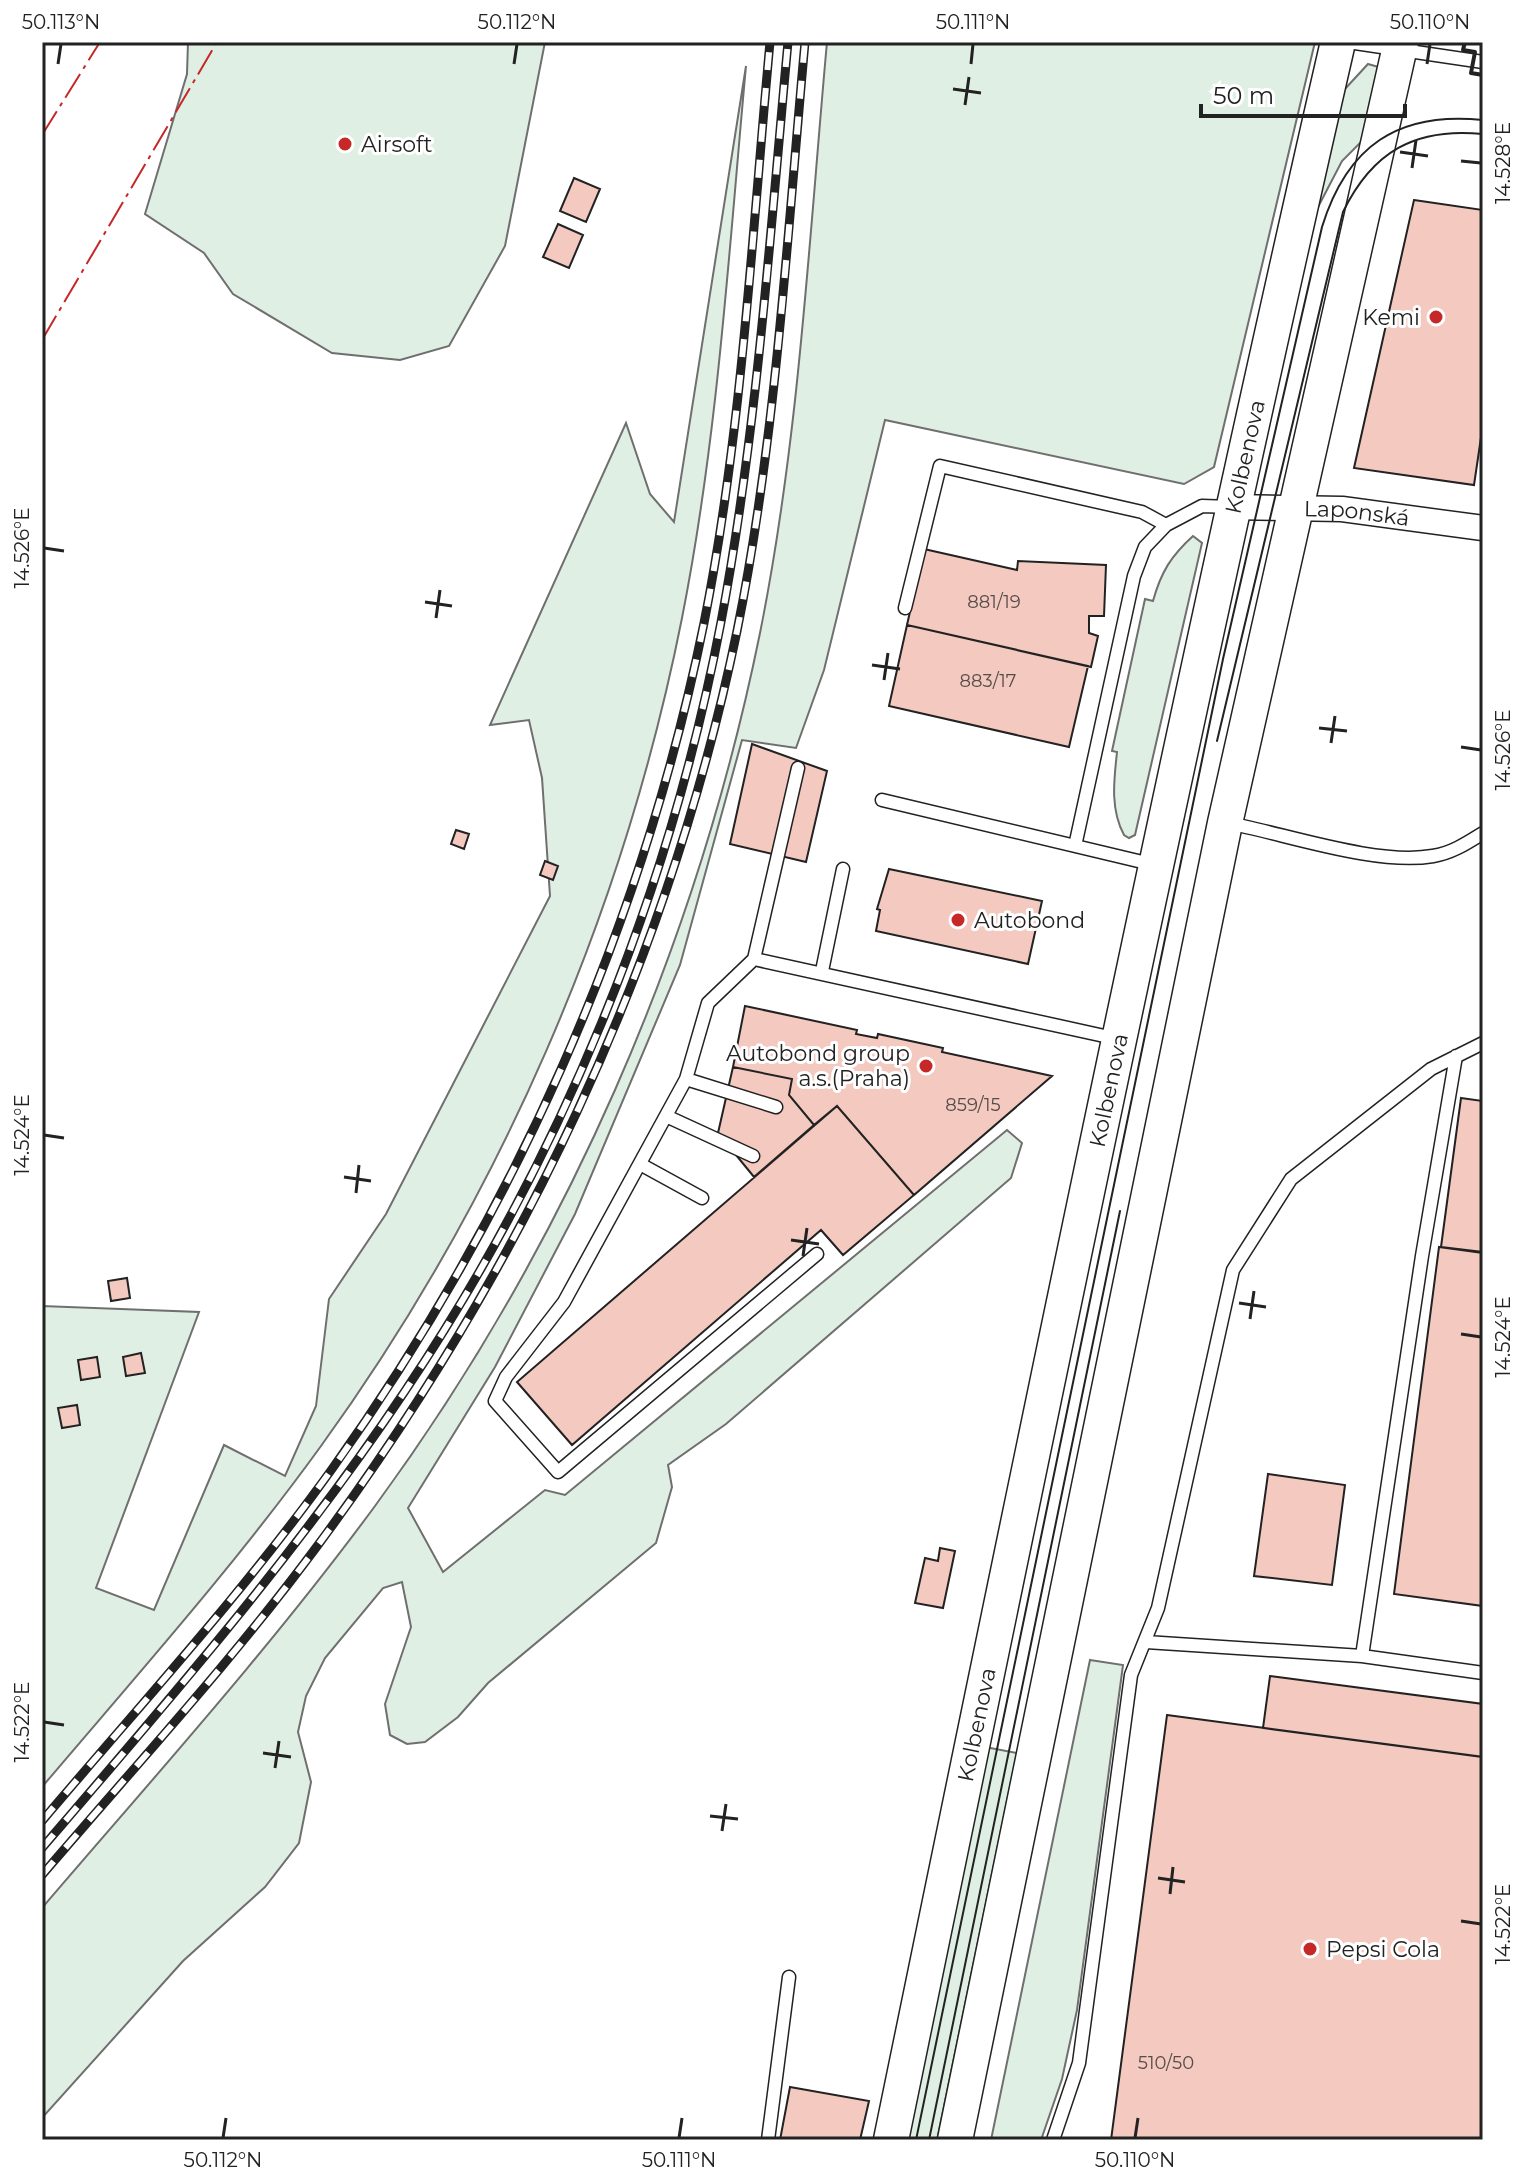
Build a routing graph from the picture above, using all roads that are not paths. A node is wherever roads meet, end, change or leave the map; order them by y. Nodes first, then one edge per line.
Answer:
1 (1338, 42) edge
2 (1348, 42) edge
3 (1400, 46) edge
4 (1483, 62) edge
5 (1231, 507) junction
6 (1295, 509) junction
7 (1166, 525) junction
8 (1483, 528) edge
9 (905, 608) dead end
10 (798, 768) dead end
11 (882, 800) dead end
12 (1225, 823) junction
13 (1483, 833) edge
14 (1075, 846) junction
15 (1155, 865) junction
16 (843, 869) dead end
17 (754, 959) junction
18 (822, 971) junction
19 (1118, 1039) junction
20 (1483, 1043) edge
21 (1456, 1056) junction
22 (686, 1079) junction
23 (776, 1107) dead end
24 (666, 1116) junction
25 (753, 1156) dead end
26 (640, 1164) junction
27 (702, 1198) dead end
28 (817, 1254) dead end
29 (1146, 1642) junction
30 (1362, 1656) junction
31 (1483, 1673) edge
32 (789, 1977) dead end
33 (768, 2140) edge
34 (891, 2140) edge
35 (955, 2140) edge
36 (1053, 2140) edge

1 - 5 main road, Kolbenova
2 - 3 lane
3 - 4 lane
3 - 6 main road
5 - 6 street, Laponská
5 - 7 lane
5 - 15 main road, Kolbenova
6 - 8 street, Laponská
6 - 12 main road
7 - 9 lane
7 - 14 lane
10 - 17 lane
11 - 14 lane
12 - 13 lane
12 - 35 main road
14 - 15 lane
15 - 19 main road, Kolbenova
16 - 18 lane
17 - 18 lane
17 - 22 lane
18 - 19 lane
19 - 34 main road, Kolbenova
20 - 21 lane
21 - 29 lane
21 - 30 lane
22 - 23 lane
22 - 24 lane
24 - 25 lane
24 - 26 lane
26 - 27 lane
26 - 28 lane
29 - 30 lane
29 - 36 lane
30 - 31 lane
32 - 33 lane

